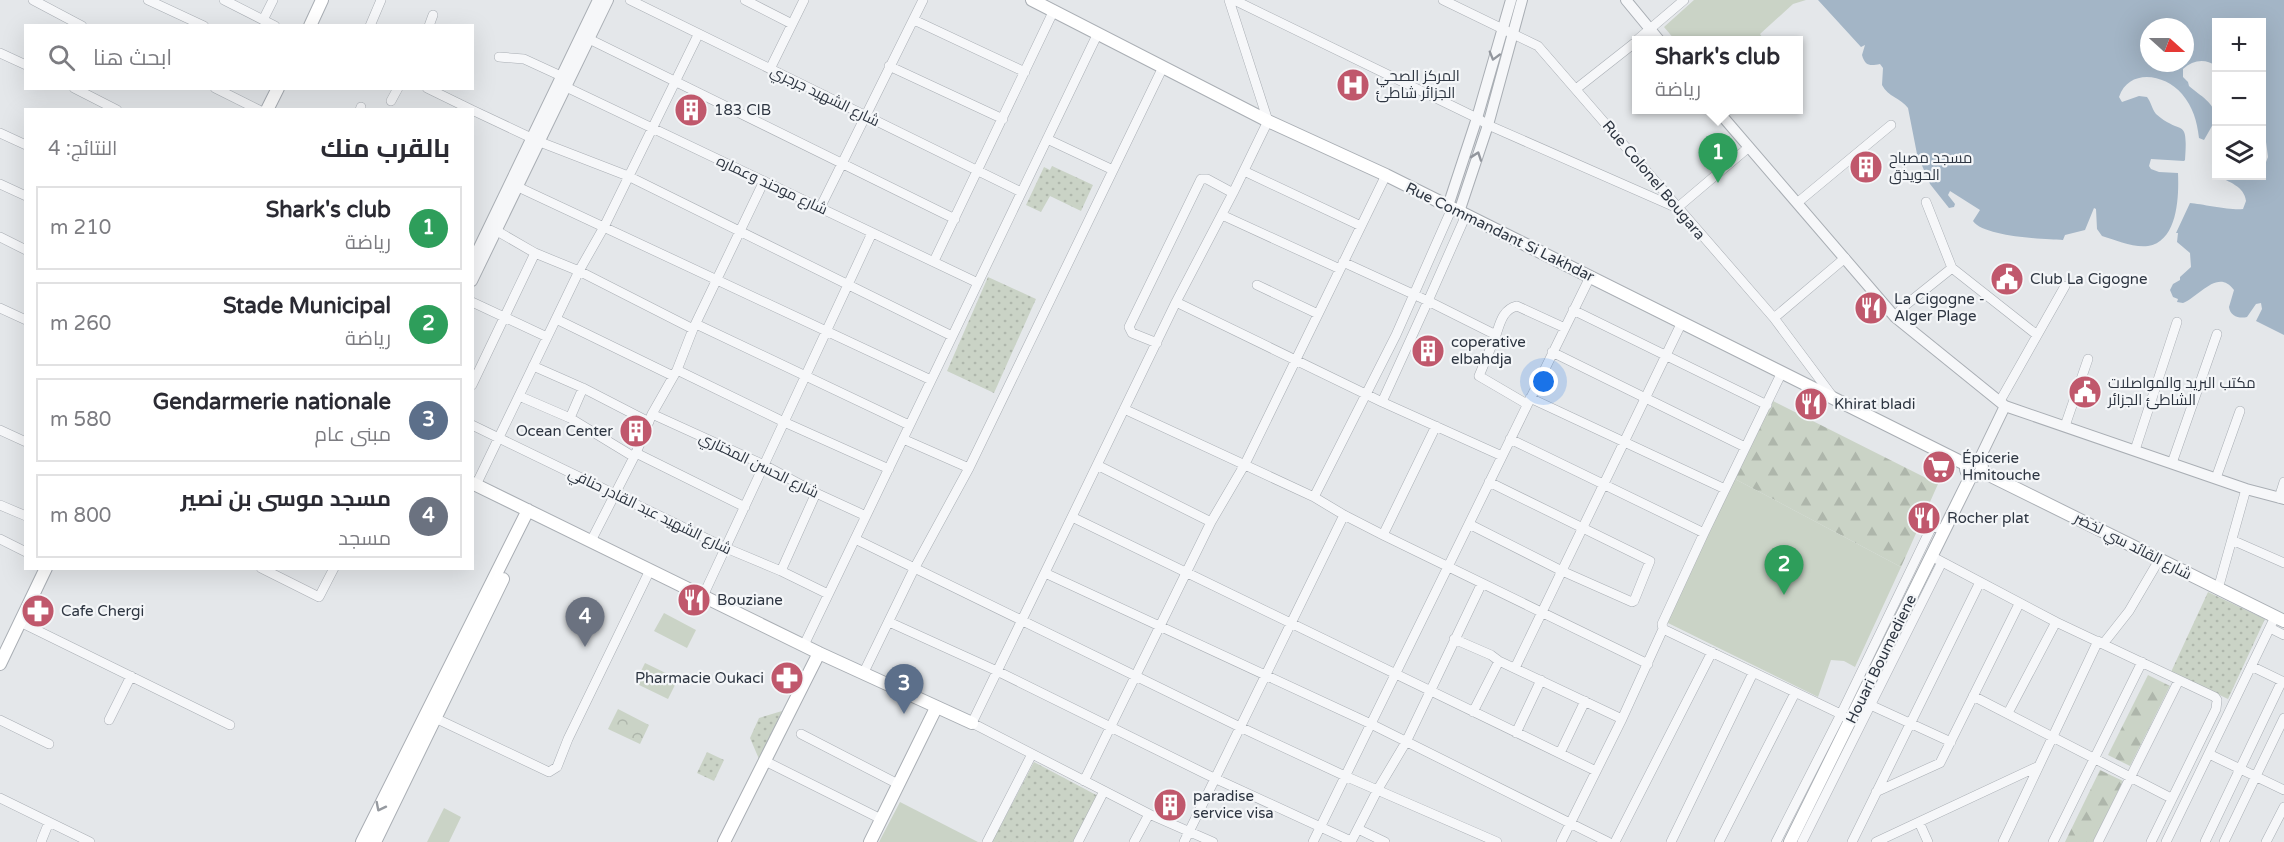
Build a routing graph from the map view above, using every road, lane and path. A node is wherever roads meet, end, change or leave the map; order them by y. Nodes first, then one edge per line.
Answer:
1 (33, 0) edge
2 (148, 0) edge
3 (224, 0) edge
4 (273, 0) edge
5 (322, 0) edge
6 (381, 0) edge
7 (598, 0) edge
8 (608, 0) edge
9 (630, 0) edge
10 (745, 0) edge
11 (804, 0) edge
12 (923, 0) edge
13 (1032, 0) edge
14 (1229, 0) edge
15 (1234, 0) edge
16 (1443, 0) edge
17 (1511, 0) edge
18 (1522, 0) edge
19 (1626, 0) edge
20 (1684, 0) edge
21 (1054, 10) junction
22 (433, 15) dead end
23 (263, 20) junction
24 (914, 20) junction
25 (78, 24) edge
26 (200, 24) edge
27 (271, 24) edge
28 (311, 24) edge
29 (370, 24) edge
30 (430, 24) edge
31 (792, 24) junction
32 (1650, 30) junction
33 (1507, 31) junction
34 (1098, 33) junction
35 (698, 35) junction
36 (1642, 36) edge
37 (1655, 36) edge
38 (589, 39) junction
39 (1632, 44) edge
40 (0, 53) edge
41 (499, 57) dead end
42 (24, 64) edge
43 (889, 66) junction
44 (1163, 67) junction
45 (770, 69) junction
46 (1025, 72) junction
47 (564, 81) junction
48 (674, 81) junction
49 (1576, 89) junction
50 (78, 90) edge
51 (219, 90) edge
52 (277, 90) edge
53 (397, 90) edge
54 (431, 90) edge
55 (391, 101) dead end
56 (113, 108) edge
57 (254, 108) edge
58 (268, 108) edge
59 (468, 108) edge
60 (474, 111) edge
61 (1721, 114) edge
62 (865, 116) junction
63 (1477, 118) junction
64 (1003, 119) junction
65 (1268, 121) junction
66 (1488, 125) junction
67 (1892, 125) dead end
68 (651, 128) junction
69 (0, 133) edge
70 (1047, 139) junction
71 (536, 140) junction
72 (24, 144) edge
73 (1749, 147) junction
74 (842, 164) junction
75 (1113, 170) junction
76 (977, 171) junction
77 (1244, 171) junction
78 (1386, 175) junction
79 (628, 176) junction
80 (764, 181) junction
81 (0, 184) edge
82 (518, 187) junction
83 (1021, 192) junction
84 (1233, 193) junction
85 (24, 195) edge
86 (1926, 201) dead end
87 (1797, 203) junction
88 (820, 208) junction
89 (1677, 208) junction
90 (1456, 210) junction
91 (1222, 215) junction
92 (955, 219) junction
93 (1361, 226) junction
94 (604, 227) junction
95 (496, 231) junction
96 (740, 232) junction
97 (872, 233) junction
98 (0, 237) edge
99 (24, 248) edge
100 (535, 253) junction
101 (474, 258) edge
102 (1845, 258) junction
103 (934, 261) junction
104 (1342, 265) junction
105 (1952, 268) junction
106 (579, 271) junction
107 (474, 277) edge
108 (1590, 277) junction
109 (717, 279) junction
110 (978, 283) junction
111 (848, 284) junction
112 (1257, 285) dead end
113 (2065, 286) dead end
114 (1414, 295) junction
115 (1428, 301) junction
116 (1176, 302) junction
117 (474, 303) edge
118 (0, 308) edge
119 (1573, 310) junction
120 (1318, 314) junction
121 (505, 316) junction
122 (1895, 317) junction
123 (1774, 318) junction
124 (24, 319) edge
125 (556, 319) junction
126 (1682, 322) junction
127 (2177, 322) dead end
128 (694, 327) junction
129 (1565, 328) junction
130 (827, 331) junction
131 (2217, 334) dead end
132 (1496, 335) junction
133 (2037, 335) junction
134 (952, 336) junction
135 (547, 337) junction
136 (1157, 343) junction
137 (1552, 352) junction
138 (1666, 356) junction
139 (1296, 359) junction
140 (2088, 359) dead end
141 (533, 366) junction
142 (1782, 372) junction
143 (675, 373) junction
144 (806, 376) junction
145 (931, 380) junction
146 (474, 381) edge
147 (583, 388) junction
148 (1366, 393) junction
149 (519, 396) junction
150 (1833, 398) junction
151 (1645, 399) junction
152 (1529, 401) junction
153 (1382, 402) junction
154 (2002, 404) junction
155 (1767, 405) junction
156 (1124, 409) junction
157 (2240, 411) dead end
158 (570, 418) junction
159 (651, 418) junction
160 (784, 422) junction
161 (909, 425) junction
162 (474, 426) edge
163 (1436, 426) junction
164 (2065, 426) junction
165 (0, 430) edge
166 (499, 438) junction
167 (903, 439) junction
168 (1510, 439) junction
169 (24, 441) edge
170 (1624, 442) junction
171 (1745, 447) junction
172 (2135, 450) junction
173 (635, 455) junction
174 (1502, 456) junction
175 (2172, 463) junction
176 (1245, 464) junction
177 (764, 465) junction
178 (1097, 465) junction
179 (969, 468) junction
180 (1974, 468) junction
181 (889, 469) junction
182 (2216, 478) junction
183 (1489, 482) junction
184 (2284, 482) edge
185 (474, 484) edge
186 (1603, 486) junction
187 (1725, 489) junction
188 (2246, 489) junction
189 (816, 493) junction
190 (614, 494) junction
191 (1314, 496) junction
192 (2281, 498) edge
193 (0, 505) edge
194 (745, 507) junction
195 (531, 512) junction
196 (24, 515) edge
197 (1344, 515) junction
198 (866, 516) junction
199 (1072, 517) junction
200 (1211, 522) junction
201 (1469, 524) junction
202 (1584, 527) junction
203 (1944, 530) junction
204 (1704, 533) junction
205 (1383, 535) junction
206 (0, 539) edge
207 (855, 539) junction
208 (2232, 540) junction
209 (591, 542) junction
210 (726, 548) junction
211 (24, 551) edge
212 (1937, 559) junction
213 (2159, 560) junction
214 (2284, 563) edge
215 (1448, 567) junction
216 (915, 569) junction
217 (45, 570) edge
218 (265, 570) edge
219 (333, 570) edge
220 (650, 570) junction
221 (781, 571) junction
222 (1562, 571) junction
223 (1045, 573) junction
224 (1186, 573) junction
225 (1980, 582) junction
226 (1482, 583) junction
227 (2218, 589) junction
228 (828, 594) junction
229 (703, 596) junction
230 (2019, 604) junction
231 (1542, 613) junction
232 (1022, 619) junction
233 (20, 622) junction
234 (889, 622) junction
235 (2056, 622) junction
236 (2276, 622) edge
237 (1291, 623) junction
238 (1160, 626) junction
239 (1663, 629) junction
240 (2284, 635) edge
241 (1454, 639) junction
242 (5, 642) edge
243 (2100, 643) junction
244 (804, 645) junction
245 (1712, 652) junction
246 (819, 653) junction
247 (1499, 661) junction
248 (2142, 662) junction
249 (0, 664) edge
250 (1648, 664) junction
251 (2251, 666) junction
252 (1515, 668) junction
253 (997, 671) junction
254 (1753, 673) junction
255 (863, 674) junction
256 (1266, 674) junction
257 (1395, 674) junction
258 (131, 676) junction
259 (1136, 676) junction
260 (1541, 680) junction
261 (2179, 680) junction
262 (2283, 682) edge
263 (1432, 691) junction
264 (1795, 693) junction
265 (1973, 696) junction
266 (1585, 701) junction
267 (1865, 702) junction
268 (936, 708) junction
269 (1473, 712) junction
270 (2008, 713) junction
271 (1846, 717) junction
272 (435, 718) junction
273 (2284, 718) edge
274 (1622, 719) junction
275 (0, 720) edge
276 (109, 720) dead end
277 (972, 723) junction
278 (1911, 723) junction
279 (1371, 724) junction
280 (230, 725) dead end
281 (1240, 726) junction
282 (1111, 728) junction
283 (1516, 733) junction
284 (801, 734) dead end
285 (2054, 737) junction
286 (1406, 742) junction
287 (1951, 742) junction
288 (49, 744) dead end
289 (1560, 753) junction
290 (1032, 754) junction
291 (2209, 754) junction
292 (2094, 758) junction
293 (765, 761) junction
294 (2039, 766) junction
295 (2240, 769) junction
296 (1596, 771) junction
297 (2027, 772) junction
298 (1345, 776) junction
299 (2256, 776) junction
300 (2130, 777) junction
301 (1214, 778) junction
302 (1084, 781) junction
303 (898, 784) junction
304 (1378, 789) junction
305 (2028, 789) junction
306 (2284, 790) edge
307 (1104, 791) junction
308 (1876, 792) junction
309 (0, 798) edge
310 (2171, 798) junction
311 (2284, 807) edge
312 (1149, 814) junction
313 (881, 819) junction
314 (49, 822) junction
315 (1570, 822) junction
316 (1919, 822) junction
317 (1320, 827) junction
318 (1358, 829) junction
319 (1190, 831) junction
320 (40, 842) edge
321 (90, 842) edge
322 (362, 842) edge
323 (375, 842) edge
324 (724, 842) edge
325 (870, 842) edge
326 (987, 842) edge
327 (1078, 842) edge
328 (1134, 842) edge
329 (1184, 842) edge
330 (1214, 842) edge
331 (1313, 842) edge
332 (1351, 842) edge
333 (1385, 842) edge
334 (1497, 842) edge
335 (1561, 842) edge
336 (1608, 842) edge
337 (1615, 842) edge
338 (1671, 842) edge
339 (1719, 842) edge
340 (1776, 842) edge
341 (1790, 842) edge
342 (1803, 842) edge
343 (1852, 842) edge
344 (1876, 842) edge
345 (1928, 842) edge
346 (2003, 842) edge
347 (2053, 842) edge
348 (2098, 842) edge
349 (2151, 842) edge
350 (2166, 842) edge
351 (2205, 842) edge
352 (2224, 842) edge
353 (2266, 842) edge

1 - 25 street
2 - 26 street
3 - 23 street
4 - 23 street
5 - 28 main road
6 - 29 street
7 - 47 street
8 - 38 street
9 - 35 street, شارع الشهيد جرجري
10 - 31 street
11 - 31 street
12 - 24 street
13 - 21 main road, Rue Commandant Si Lakhdar
14 - 65 street
15 - 63 street
16 - 33 street, Rue Colonel Bougara
17 - 33 street
18 - 33 street
19 - 32 street
20 - 32 street
21 - 34 main road, Rue Commandant Si Lakhdar
21 - 46 street
22 - 30 street
23 - 27 street
24 - 43 street
24 - 46 street
31 - 45 street
32 - 36 street
32 - 37 street
33 - 49 street, Rue Colonel Bougara
33 -> 63 street
33 - 66 street
34 - 44 main road, Rue Commandant Si Lakhdar
34 - 70 street
35 - 45 street, شارع الشهيد جرجري
35 - 48 street
38 - 47 street
38 - 48 street
39 - 49 street
40 - 42 street
41 - 47 street, شارع موحند وعماره
43 - 62 street
43 - 64 street
44 - 65 main road, Rue Commandant Si Lakhdar
44 - 75 street
45 - 62 street, شارع الشهيد جرجري
46 - 64 street
47 - 68 street, شارع موحند وعماره
47 - 71 street
48 - 68 street
48 - 74 street
49 - 89 street, Rue Colonel Bougara
50 - 56 street
51 - 57 street
52 - 58 main road
53 - 55 street
54 - 59 street
60 - 71 street
61 - 73 street
62 - 74 street
62 - 76 street, شارع الشهيد جرجري
63 - 66 street
63 - 90 street
64 - 76 street
65 - 77 street
65 - 78 main road, Rue Commandant Si Lakhdar
66 - 89 street
90 -> 66 street
67 - 87 street
68 - 79 street
68 - 80 street, شارع موحند وعماره
69 - 72 street
70 - 75 street
70 - 83 street
71 - 79 street
71 - 82 street
71 - 101 street
73 - 87 street
73 - 89 street
74 - 88 street
74 - 92 street
75 - 179 street
76 - 83 street, شارع الشهيد جرجري
76 - 92 street
77 - 84 street
77 - 93 street
78 - 90 main road, Rue Commandant Si Lakhdar
78 - 93 street
79 - 94 street
79 - 96 street
80 - 88 street, شارع موحند وعماره
80 - 96 street
81 - 85 street
82 - 94 street
82 - 95 street
83 - 110 street
84 - 91 street
84 - 136 street
86 - 105 street
87 - 102 street
88 - 97 street, شارع موحند وعماره
89 - 123 street, Rue Colonel Bougara
90 - 108 main road, Rue Commandant Si Lakhdar
90 - 114 street
90 - 115 street
91 - 104 street
91 - 116 street
92 - 103 street
93 - 104 street
94 - 106 street
94 - 109 street
95 - 100 street
95 - 107 street
96 - 109 street
96 - 111 street
97 - 103 street, شارع موحند وعماره
97 - 111 street
98 - 99 street
100 - 106 street
100 - 121 street
102 - 122 street
102 - 123 street
103 - 110 street, شارع موحند وعماره
104 - 114 street
104 - 120 street
105 - 122 street
105 - 133 street
106 - 125 street
106 - 128 street
108 - 119 street
108 - 126 main road, Rue Commandant Si Lakhdar
109 - 128 street
109 - 130 street
110 - 134 street
111 - 130 street
111 - 134 street
112 - 120 street
113 - 133 street
114 - 115 street
114 - 148 street
115 - 132 street
115 - 153 street
116 - 136 street
116 - 139 street
117 - 121 street
118 - 124 street
119 - 129 street
119 - 138 street
120 - 139 street
121 - 135 street
121 - 146 street
122 - 154 street
123 - 150 street, Rue Colonel Bougara
125 - 135 street
125 - 143 street
126 - 138 street
126 - 142 main road, Rue Commandant Si Lakhdar
127 - 172 street
128 - 143 street
128 - 144 street
129 - 132 street
129 - 137 street
130 - 144 street
130 - 145 street
131 - 175 street
132 - 152 street
133 - 154 street
134 - 145 street
135 - 141 street
136 - 156 street
137 - 151 street
137 - 152 street
138 - 151 street
138 - 155 street
139 - 148 street
139 - 176 street
140 - 164 street
141 - 147 street, شارع الحسن المختاري
141 - 149 street
142 - 150 main road, Rue Commandant Si Lakhdar
142 - 155 street
143 - 159 street
143 - 160 street
144 - 160 street
144 - 161 street
145 - 161 street
147 - 158 street
147 - 159 street, شارع الحسن المختاري
148 - 153 street
148 - 191 street
149 - 158 street
149 - 166 street
150 - 180 main road, Rue Commandant Si Lakhdar
151 - 170 street
151 - 171 street
152 - 168 street
152 - 170 street
153 - 163 street
154 - 164 street
154 - 180 street
155 - 171 street
156 - 176 street
156 - 178 street
157 - 182 street
158 - 173 street
159 - 173 street
159 - 177 street, شارع الحسن المختاري
160 - 177 street
160 - 181 street
161 - 167 street
162 - 166 street, شارع الشهيد عبد القادر حنافي
163 - 174 street
163 - 205 street
164 - 172 street
165 - 169 street
166 - 185 street
166 - 190 street, شارع الشهيد عبد القادر حنافي
167 - 179 street
167 - 181 street
168 - 174 street
168 - 186 street
170 - 186 street
170 - 187 street
171 - 187 street
172 - 175 street
173 - 190 street
173 - 194 street
174 - 183 street
175 - 182 street
176 - 191 street
176 - 200 street
177 - 189 street, شارع الحسن المختاري
177 - 194 street
178 - 199 street
178 - 200 street
179 - 216 street
180 - 203 main road, Houari Boumediene
180 - 213 main road, شارع القائد سي لخضر
181 - 198 street
182 - 188 street
183 - 201 street
183 - 202 street
184 - 192 street
185 - 195 main road
186 - 202 street
186 - 204 street
187 - 204 street
188 - 192 street
188 - 208 street
189 - 198 street, شارع الحسن المختاري
189 - 221 street
190 - 209 street
190 - 210 street, شارع الشهيد عبد القادر حنافي
191 - 197 street
193 - 196 street
194 - 210 street
195 - 209 main road
195 - 272 main road
195 -> 322 main road
197 - 205 street
197 - 237 street
198 - 207 street
199 - 223 street
199 - 224 street
200 - 224 street
201 - 215 street
201 - 222 street
202 - 222 street
202 - 222 street
203 - 212 main road, Houari Boumediene
203 - 271 street
204 - 239 street
205 - 215 street
206 - 211 street
207 - 216 street
207 - 228 street
208 - 214 street
208 - 227 street
209 - 220 main road
210 - 221 street, شارع الشهيد عبد القادر حنافي
210 - 229 street
212 - 225 street
212 - 267 main road, Houari Boumediene
213 - 227 main road, شارع القائد سي لخضر
213 - 243 street
215 - 226 street
215 - 257 street
216 - 232 street
216 - 234 street
217 - 233 main road
218 - 219 street
220 - 229 main road
220 - 272 street
221 - 228 street, شارع الشهيد عبد القادر حنافي
222 - 231 street
223 - 232 street
223 - 238 street
224 - 237 street
224 - 238 street
225 - 230 street
225 - 278 street
226 - 231 street
226 - 241 street
227 - 236 main road, شارع القائد سي لخضر
228 - 244 street
229 - 244 main road
230 - 235 street
230 - 265 street
231 - 250 street
231 - 252 street
232 - 253 street
232 - 259 street
233 - 242 main road
233 - 258 street
234 - 253 street
234 - 255 street
235 - 243 street
235 - 270 street
236 - 240 street
236 - 251 street
237 - 256 street
237 - 257 street
238 - 256 street
238 - 259 street
239 - 245 street
239 - 250 street
241 - 247 street
241 - 263 street
242 - 249 main road
243 - 248 street
243 - 285 street
244 - 246 main road
245 - 254 street
245 - 337 street
246 - 255 main road
246 - 293 main road
247 - 252 street
247 - 269 street
248 - 261 street
248 - 292 street
250 - 274 street
251 - 262 street
251 - 291 street
252 - 260 street
253 - 277 street
253 - 282 street
254 - 264 street
254 - 338 street
255 - 268 main road
256 - 279 street
256 - 281 street
257 - 263 street
257 - 279 street
258 - 276 street
258 - 280 street
259 - 281 street
259 - 282 street
260 - 266 street
260 - 283 street
261 - 300 street
261 - 310 street
262 - 295 street
263 - 269 street
263 - 286 street
264 - 271 street
264 - 339 street
265 - 270 street
265 - 287 street
266 - 274 street
266 - 289 street
267 - 271 main road, Houari Boumediene
267 - 278 street
267 - 342 street
268 - 277 main road
268 - 303 main road
269 - 283 street
270 - 285 street
271 - 340 street
271 - 341 main road, Houari Boumediene
272 - 323 main road
273 - 299 street
274 - 296 street
275 - 288 street
277 - 290 street
278 - 287 street
278 - 308 street
279 - 286 street
279 - 298 street
281 - 298 street
281 - 301 street
282 - 301 street
282 - 302 street
283 - 289 street
284 - 303 street
285 - 292 street
285 - 294 street
286 - 304 street
286 - 315 street
287 - 308 street
289 - 296 street
290 - 302 street
290 - 326 street
291 - 295 street
291 - 350 street
292 - 300 street
292 - 347 street
293 - 313 street
293 - 324 main road
294 - 297 street
294 - 305 street
295 - 299 street
295 - 351 street
296 - 315 street
297 - 305 street
297 - 316 street
298 - 304 street
298 - 317 street
299 - 306 street
299 - 352 street
300 - 310 street
300 - 348 street
301 - 317 street
301 - 319 street
302 - 307 street
303 - 313 main road
304 - 318 street
304 - 334 street
305 - 346 street
307 - 312 street
307 - 327 street
308 - 343 street
309 - 314 street
310 - 349 street
311 - 353 street
312 - 319 street
312 - 328 street
313 - 325 main road
314 - 320 street
314 - 321 street
315 - 335 street
315 - 336 street
316 - 344 street
316 - 345 street
317 - 331 street
317 - 332 street
318 - 332 street
318 - 333 street
319 - 329 street
319 - 330 street

